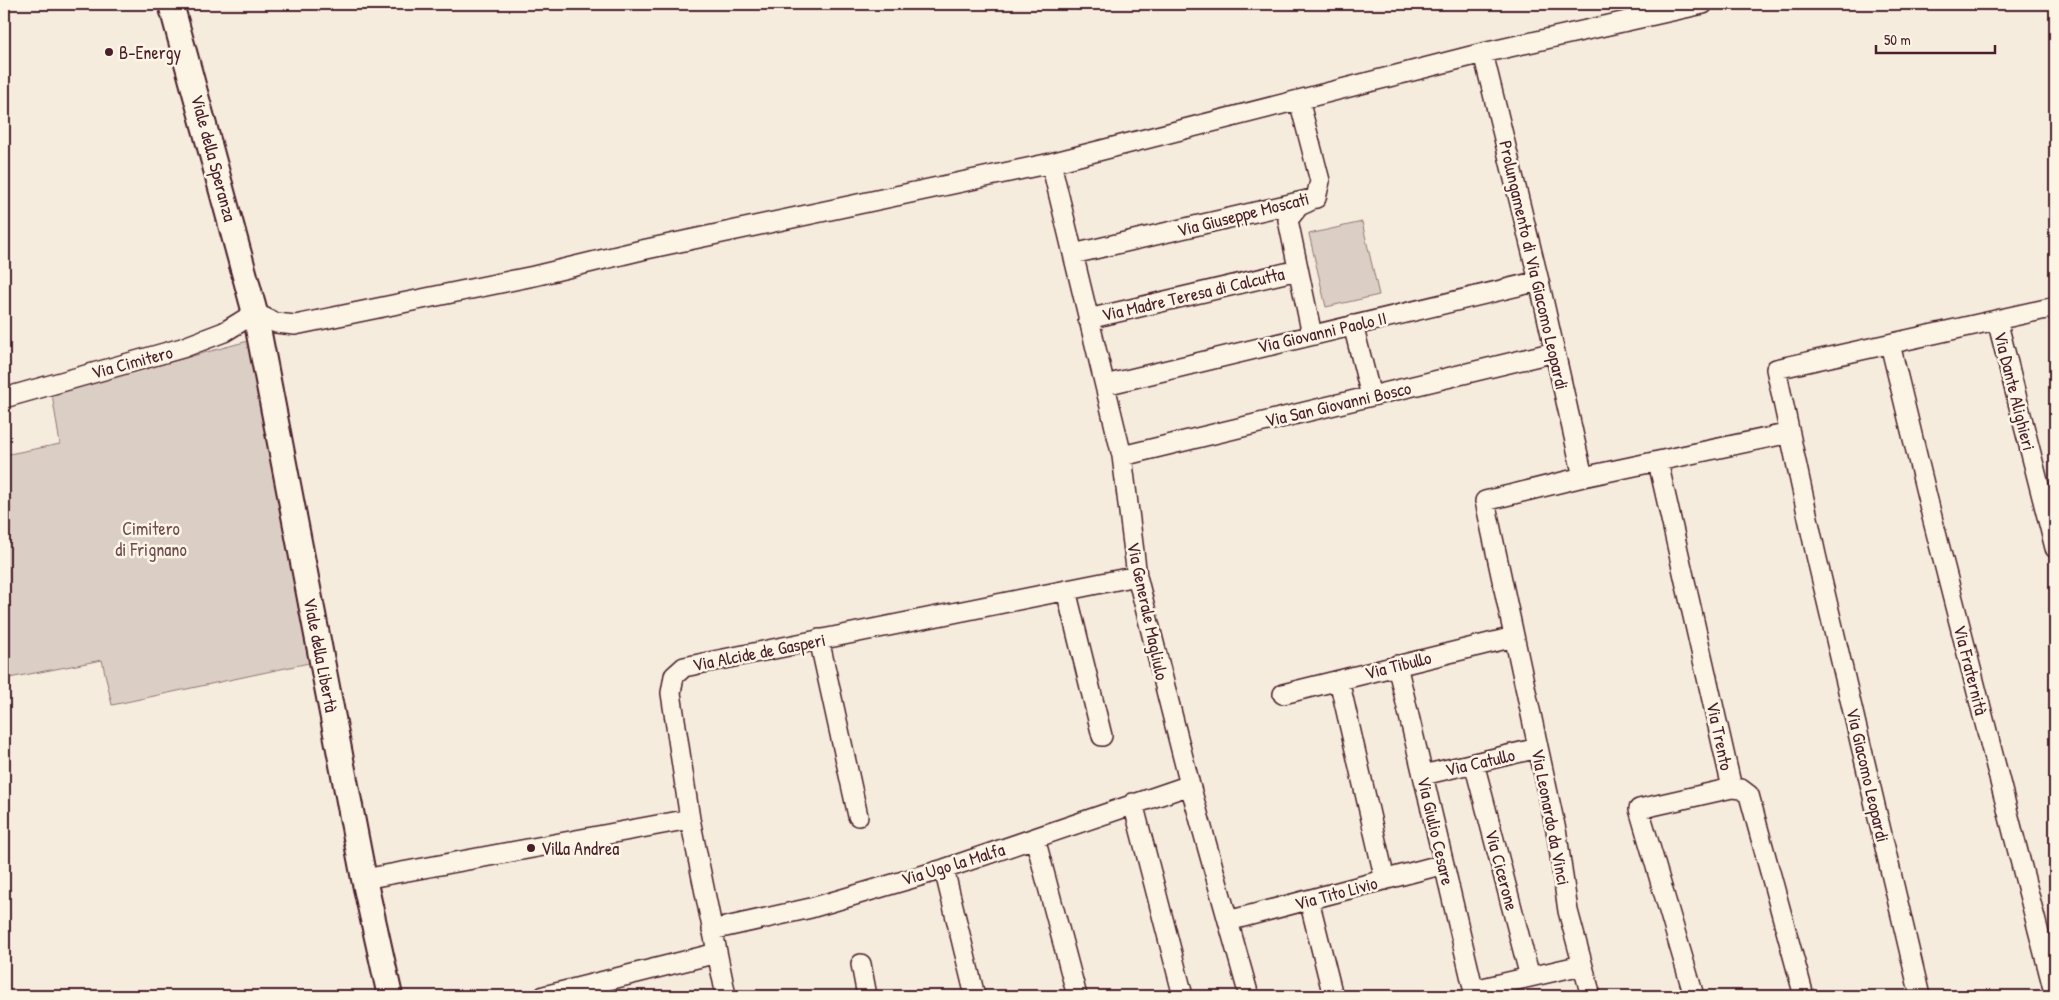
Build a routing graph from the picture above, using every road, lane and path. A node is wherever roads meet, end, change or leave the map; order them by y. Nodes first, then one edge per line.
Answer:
1 (171, 4) edge
2 (1703, 4) edge
3 (1483, 53) junction
4 (1299, 100) junction
5 (1051, 163) junction
6 (1316, 198) junction
7 (1073, 254) junction
8 (1298, 270) junction
9 (1539, 281) junction
10 (2055, 307) edge
11 (255, 313) junction
12 (1088, 320) junction
13 (1997, 320) junction
14 (1353, 325) junction
15 (1312, 335) junction
16 (1890, 344) junction
17 (1554, 352) junction
18 (1104, 385) junction
19 (1371, 396) junction
20 (4, 398) edge
21 (1790, 433) junction
22 (1122, 456) junction
23 (1658, 462) junction
24 (1583, 477) junction
25 (2055, 548) edge
26 (1137, 576) junction
27 (1066, 590) junction
28 (1514, 637) junction
29 (819, 639) junction
30 (1397, 665) junction
31 (1339, 680) junction
32 (1283, 694) dead end
33 (1102, 736) dead end
34 (1538, 748) junction
35 (1474, 763) junction
36 (1423, 775) junction
37 (1190, 785) junction
38 (1732, 788) junction
39 (1133, 803) junction
40 (858, 816) dead end
41 (690, 819) junction
42 (1036, 838) junction
43 (1444, 864) junction
44 (944, 869) junction
45 (364, 879) junction
46 (1385, 880) junction
47 (1308, 900) junction
48 (1228, 921) junction
49 (712, 930) junction
50 (717, 953) junction
51 (861, 964) dead end
52 (1582, 965) junction
53 (1530, 977) junction
54 (588, 991) edge
55 (1475, 993) edge
56 (390, 996) edge
57 (544, 996) edge
58 (726, 996) edge
59 (867, 996) edge
60 (975, 996) edge
61 (1077, 996) edge
62 (1183, 996) edge
63 (1249, 996) edge
64 (1333, 996) edge
65 (1591, 996) edge
66 (1694, 996) edge
67 (1804, 996) edge
68 (1920, 996) edge
69 (2055, 996) edge

1 - 11 street, Viale della Speranza
2 - 3 street
3 - 4 street
3 - 9 street, Prolungamento di Via Giacomo Leopardi
4 - 5 street
4 - 6 street, Via Giuseppe Moscati
5 - 7 street, Via Generale Magliulo
5 - 11 street
6 - 7 street, Via Giuseppe Moscati
6 - 8 street
7 - 12 street, Via Generale Magliulo
8 - 12 street, Via Madre Teresa di Calcutta
8 - 15 street
9 - 14 street, Via Giovanni Paolo II
9 - 17 street, Prolungamento di Via Giacomo Leopardi
10 - 13 street
11 - 20 street, Via Cimitero
11 - 45 street, Viale della Libertà
12 - 18 street, Via Generale Magliulo
13 - 16 street
13 - 25 street, Via Dante Alighieri
14 - 15 street, Via Giovanni Paolo II
14 - 19 street
15 - 18 street, Via Giovanni Paolo II
16 - 21 street
16 - 69 street, Via Fraternità
17 - 19 street, Via San Giovanni Bosco
17 - 24 street, Prolungamento di Via Giacomo Leopardi
18 - 22 street, Via Generale Magliulo
19 - 22 street, Via San Giovanni Bosco
21 - 23 street
21 - 68 street, Via Giacomo Leopardi
22 - 26 street, Via Generale Magliulo
23 - 24 street
23 - 38 street, Via Trento
24 - 28 street
26 - 27 street, Via Alcide de Gasperi
26 - 37 street, Via Generale Magliulo
27 - 29 street, Via Alcide de Gasperi
27 - 33 street
28 - 30 street, Via Tibullo
28 - 34 street, Via Leonardo da Vinci
29 - 40 street
29 - 41 street, Via Alcide de Gasperi
30 - 31 street, Via Tibullo
30 - 36 street, Via Giulio Cesare
31 - 32 street, Via Tibullo
31 - 46 street
34 - 35 street, Via Catullo
34 - 52 street, Via Leonardo da Vinci
35 - 36 street, Via Catullo
35 - 53 street, Via Cicerone
36 - 43 street, Via Giulio Cesare
37 - 39 street, Via Ugo la Malfa
37 - 48 street, Via Generale Magliulo
38 - 66 street
38 - 67 street, Via Trento
39 - 42 street, Via Ugo la Malfa
39 - 62 street
41 - 45 street
41 - 49 street, Via Alcide de Gasperi
42 - 44 street, Via Ugo la Malfa
42 - 61 street
43 - 46 street, Via Tito Livio
43 - 55 street, Via Giulio Cesare
44 - 49 street, Via Ugo la Malfa
44 - 60 street
45 - 56 street, Viale della Libertà
46 - 47 street, Via Tito Livio
47 - 48 street, Via Tito Livio
47 - 64 street
48 - 63 street, Via Generale Magliulo
49 - 50 street, Via Alcide de Gasperi
50 - 54 street
50 - 58 street, Via Alcide de Gasperi
51 - 59 street
52 - 53 street
52 - 65 street, Via Leonardo da Vinci
53 - 55 street
54 - 57 street

